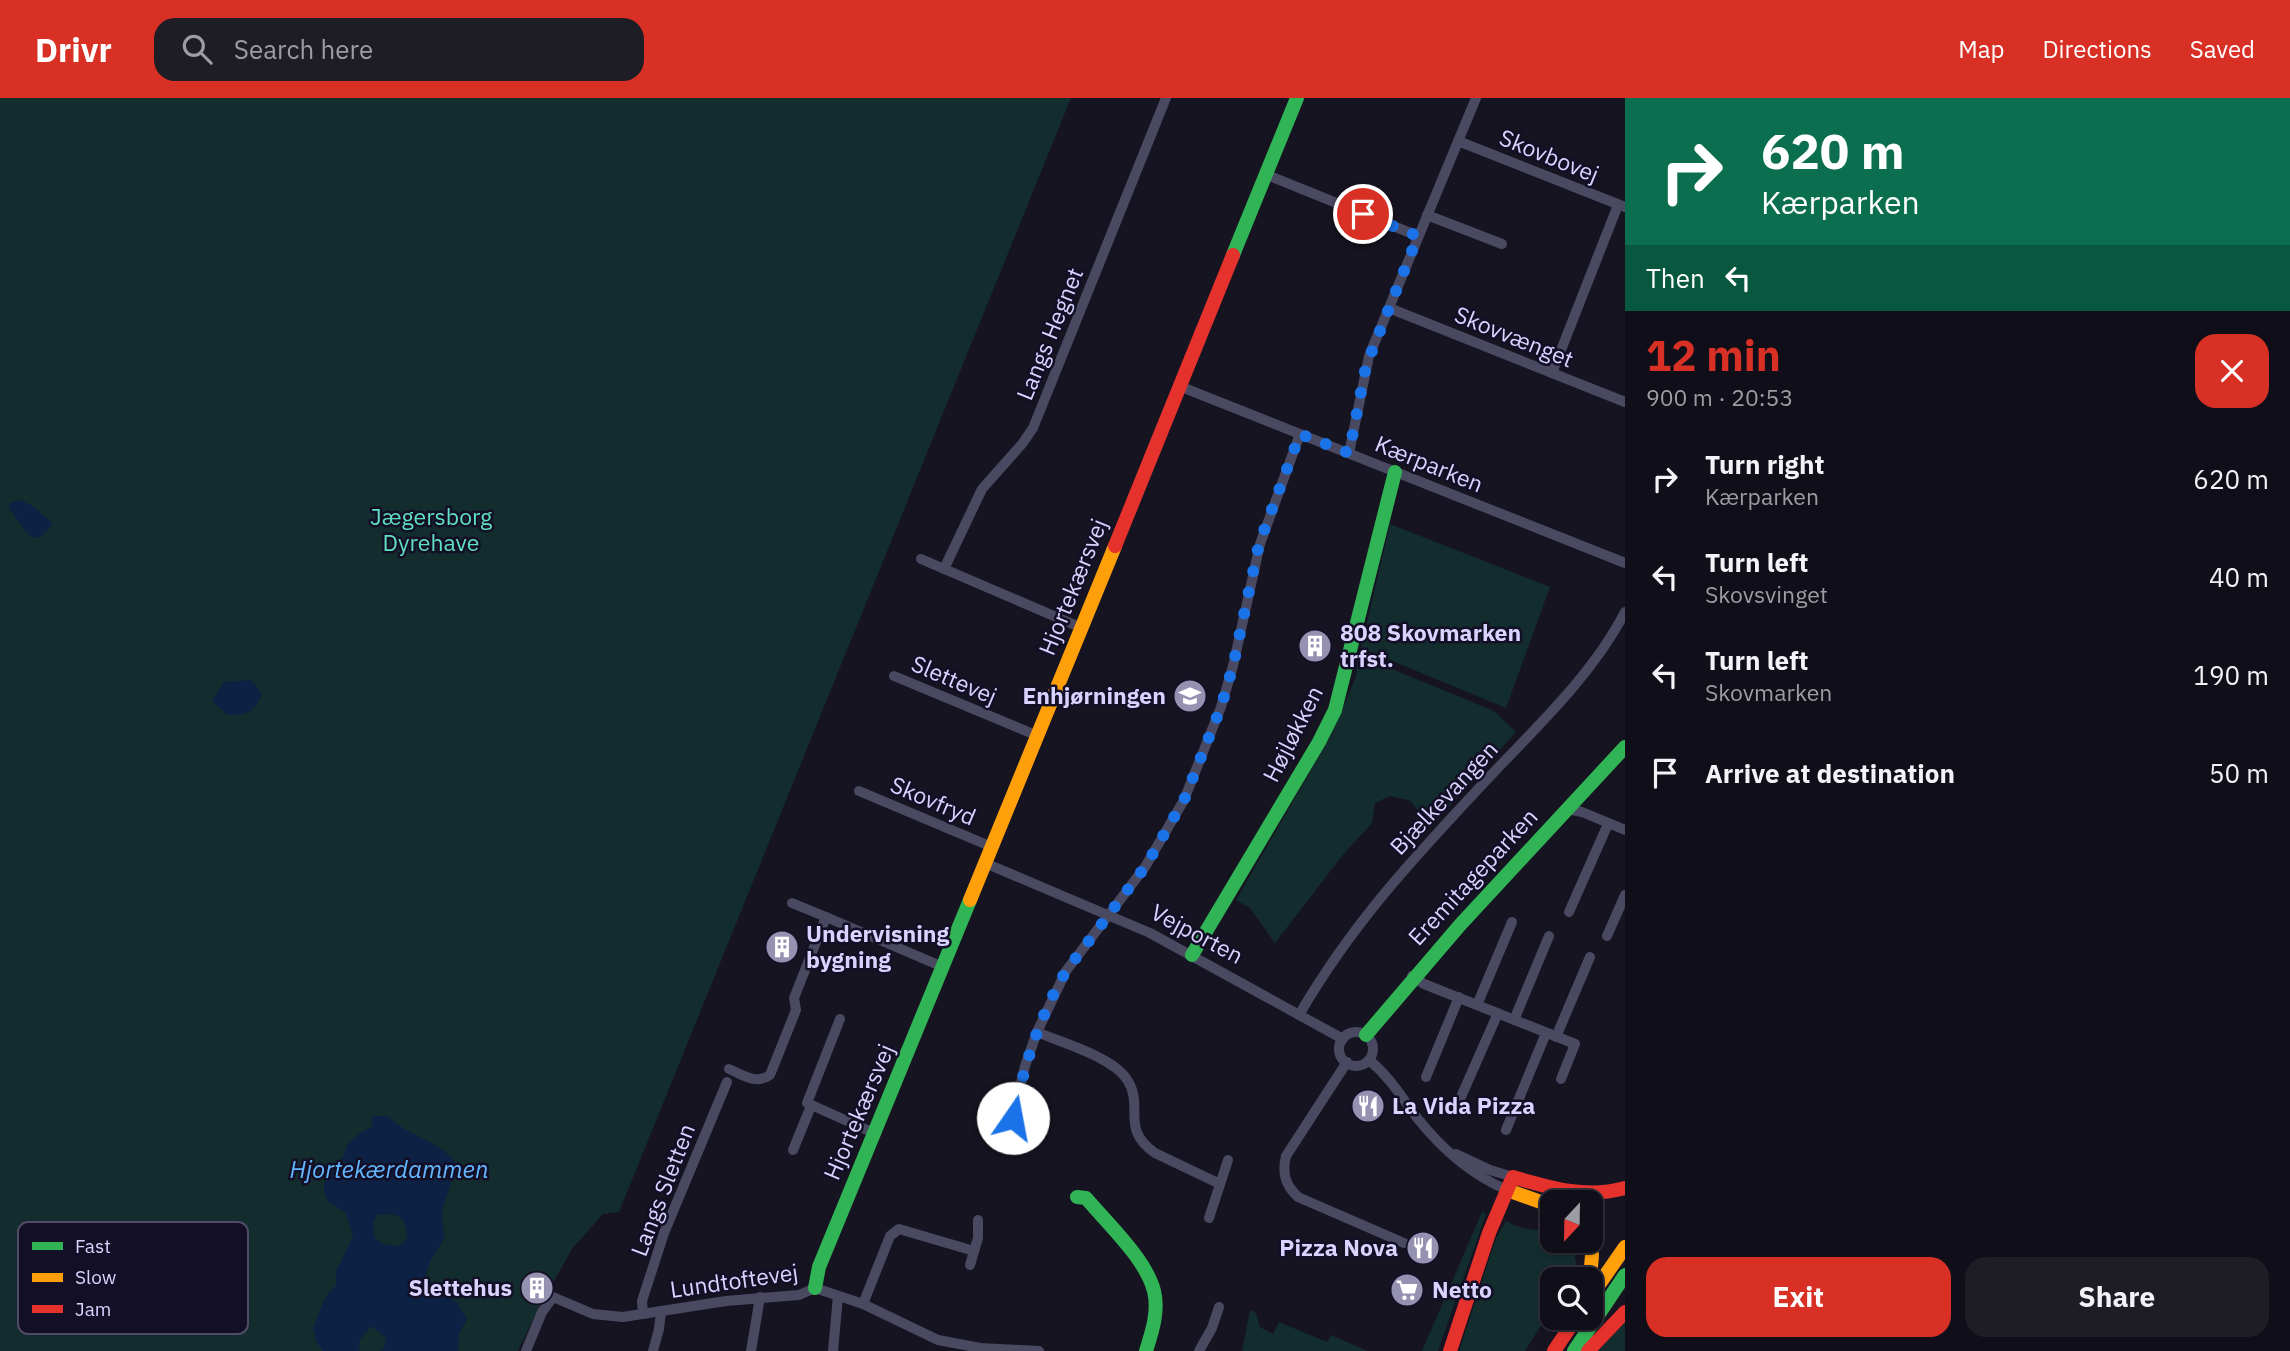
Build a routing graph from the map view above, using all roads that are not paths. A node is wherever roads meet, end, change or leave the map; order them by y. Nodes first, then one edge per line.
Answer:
1 (1166, 98) edge
2 (1297, 98) edge
3 (1476, 98) edge
4 (1458, 141) junction
5 (1265, 174) junction
6 (1622, 206) edge
7 (1427, 215) junction
8 (1418, 236) junction
9 (1502, 244) dead end
10 (1389, 308) junction
11 (1552, 373) junction
12 (1179, 386) junction
13 (1625, 402) edge
14 (1300, 434) junction
15 (1349, 453) junction
16 (1395, 471) junction
17 (921, 559) dead end
18 (1625, 563) edge
19 (944, 569) junction
20 (1625, 612) edge
21 (1082, 628) junction
22 (894, 676) dead end
23 (1038, 736) junction
24 (1625, 747) edge
25 (859, 791) dead end
26 (1567, 809) junction
27 (1608, 824) junction
28 (1625, 830) edge
29 (992, 847) junction
30 (985, 863) junction
31 (1625, 895) edge
32 (792, 903) dead end
33 (1569, 912) dead end
34 (1108, 915) junction
35 (826, 917) junction
36 (1511, 922) dead end
37 (1549, 936) dead end
38 (1607, 936) dead end
39 (1192, 955) junction
40 (1590, 957) dead end
41 (943, 967) junction
42 (1412, 976) junction
43 (1459, 997) junction
44 (1477, 1005) junction
45 (1498, 1013) junction
46 (1299, 1015) junction
47 (840, 1019) dead end
48 (1514, 1020) junction
49 (1037, 1032) junction
50 (1366, 1035) junction
51 (1551, 1035) junction
52 (1343, 1039) junction
53 (1369, 1060) junction
54 (1347, 1062) junction
55 (729, 1069) dead end
56 (1426, 1077) dead end
57 (1561, 1079) dead end
58 (727, 1082) dead end
59 (811, 1106) junction
60 (1457, 1106) dead end
61 (1506, 1130) dead end
62 (874, 1133) junction
63 (1008, 1136) dead end
64 (793, 1150) dead end
65 (1228, 1160) dead end
66 (1220, 1184) junction
67 (1510, 1184) junction
68 (1625, 1188) edge
69 (1077, 1197) dead end
70 (1540, 1200) edge
71 (1209, 1218) dead end
72 (978, 1220) dead end
73 (1404, 1243) dead end
74 (1625, 1247) edge
75 (974, 1251) junction
76 (970, 1265) dead end
77 (1625, 1275) edge
78 (1603, 1279) edge
79 (816, 1288) junction
80 (838, 1296) junction
81 (761, 1297) junction
82 (863, 1304) junction
83 (1219, 1307) dead end
84 (661, 1311) junction
85 (1625, 1312) edge
86 (643, 1314) junction
87 (1568, 1330) edge
88 (526, 1351) edge
89 (653, 1351) edge
90 (751, 1351) edge
91 (833, 1351) edge
92 (1039, 1351) edge
93 (1146, 1351) edge
94 (1199, 1351) edge
95 (1450, 1351) edge
96 (1554, 1351) edge
97 (1574, 1351) edge
98 (1588, 1351) edge

1 - 19 street, Langs Hegnet
2 - 5 main road, Hjortekærsvej
3 - 4 street
4 - 6 street, Skovbovej
4 - 7 street
5 - 8 street
5 - 12 main road, Hjortekærsvej
6 - 11 street
7 - 8 street
7 - 9 street
8 - 10 street
10 - 11 street, Skovvænget
10 - 15 street
11 - 13 street, Skovvænget
12 - 14 street, Kærparken
12 - 21 main road, Hjortekærsvej
14 - 15 street, Kærparken
14 - 34 street
15 - 16 street, Kærparken
16 - 18 street, Kærparken
16 - 39 main road, Højløkken
17 - 19 street
19 - 21 street
20 - 46 street, Bjælkevangen
21 - 23 main road, Hjortekærsvej
22 - 23 street, Slettevej
23 - 29 main road, Hjortekærsvej
24 - 26 main road, Eremitageparken
25 - 29 street, Skovfryd
26 - 27 street, Eremitageparken
26 - 42 main road, Eremitageparken
27 - 28 street, Eremitageparken
27 - 33 street
29 - 30 main road, Hjortekærsvej
30 - 34 street, Vejporten
30 - 41 main road, Hjortekærsvej
31 - 38 street
32 - 35 street
34 - 39 street, Vejporten
34 - 49 street
35 - 41 street
35 - 55 street
36 - 44 street
37 - 48 street
39 - 46 street, Vejporten
40 - 51 street
41 - 62 main road, Hjortekærsvej
42 - 43 street, Eremitageparken
42 - 50 main road, Eremitageparken
43 - 44 street, Eremitageparken
43 - 56 street
44 - 45 street, Eremitageparken
45 - 48 street, Eremitageparken
45 - 60 street
46 - 52 street, Vejporten
47 - 59 street
48 - 51 street, Eremitageparken
49 - 63 street
49 - 66 street
50 - 52 street
50 - 53 street
51 - 57 street
51 - 61 street
52 - 54 street
53 - 54 street
53 - 67 street
54 - 73 street
58 - 86 street, Langs Sletten
59 - 62 street
59 - 64 street
62 - 79 main road, Hjortekærsvej
65 - 66 street
66 - 71 street
67 - 68 main road
67 - 70 main road
67 - 95 main road
69 - 93 main road
72 - 75 street
74 - 78 main road
75 - 76 street
75 - 82 street
77 - 97 main road
79 - 80 street, Lundtoftevej
79 - 81 street, Lundtoftevej
80 - 82 street, Lundtoftevej
80 - 91 street
81 - 84 street, Lundtoftevej
81 - 90 street
82 - 92 street, Lundtoftevej
83 - 94 street
84 - 86 street, Lundtoftevej
84 - 89 street
85 - 98 main road
86 - 88 street, Lundtoftevej
87 - 96 main road

